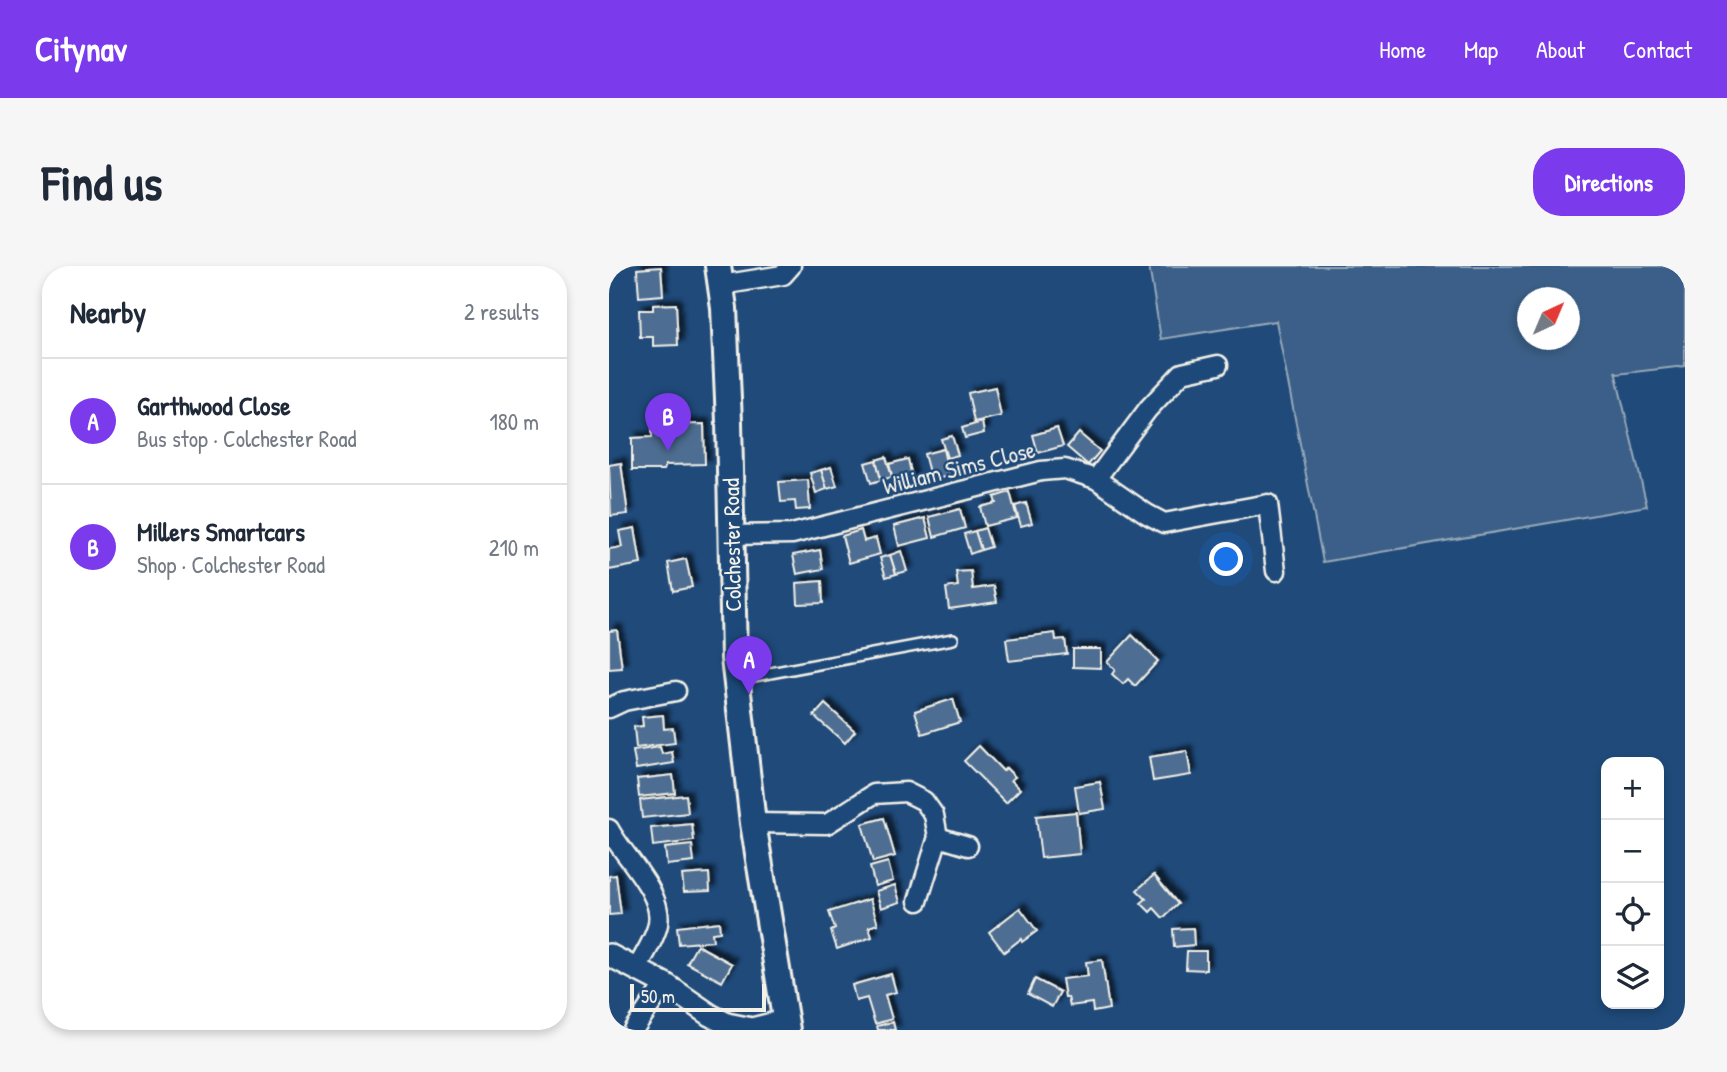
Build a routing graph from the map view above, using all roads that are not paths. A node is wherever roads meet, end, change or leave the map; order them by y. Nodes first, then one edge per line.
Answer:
1 (790, 266) edge
2 (720, 276) edge
3 (1218, 365) dead end
4 (1097, 479) junction
5 (732, 535) junction
6 (1276, 571) dead end
7 (953, 639) dead end
8 (736, 679) junction
9 (676, 691) dead end
10 (609, 708) edge
11 (753, 823) junction
12 (609, 829) edge
13 (938, 837) junction
14 (968, 846) dead end
15 (918, 901) dead end
16 (609, 955) edge
17 (637, 968) junction
18 (665, 984) junction
19 (786, 1025) edge
20 (633, 1030) edge

1 - 2 street
2 - 5 main road, Colchester Road
3 - 4 street
4 - 5 street, William Sims Close
4 - 6 street, William Sims Close
5 - 8 main road, Colchester Road
7 - 8 lane
8 - 11 main road, Colchester Road
9 - 10 street
11 - 13 street
11 - 19 main road, Colchester Road
12 - 17 street
13 - 14 street
13 - 15 street
16 - 17 street
17 - 18 street
18 - 19 street
18 - 20 street

